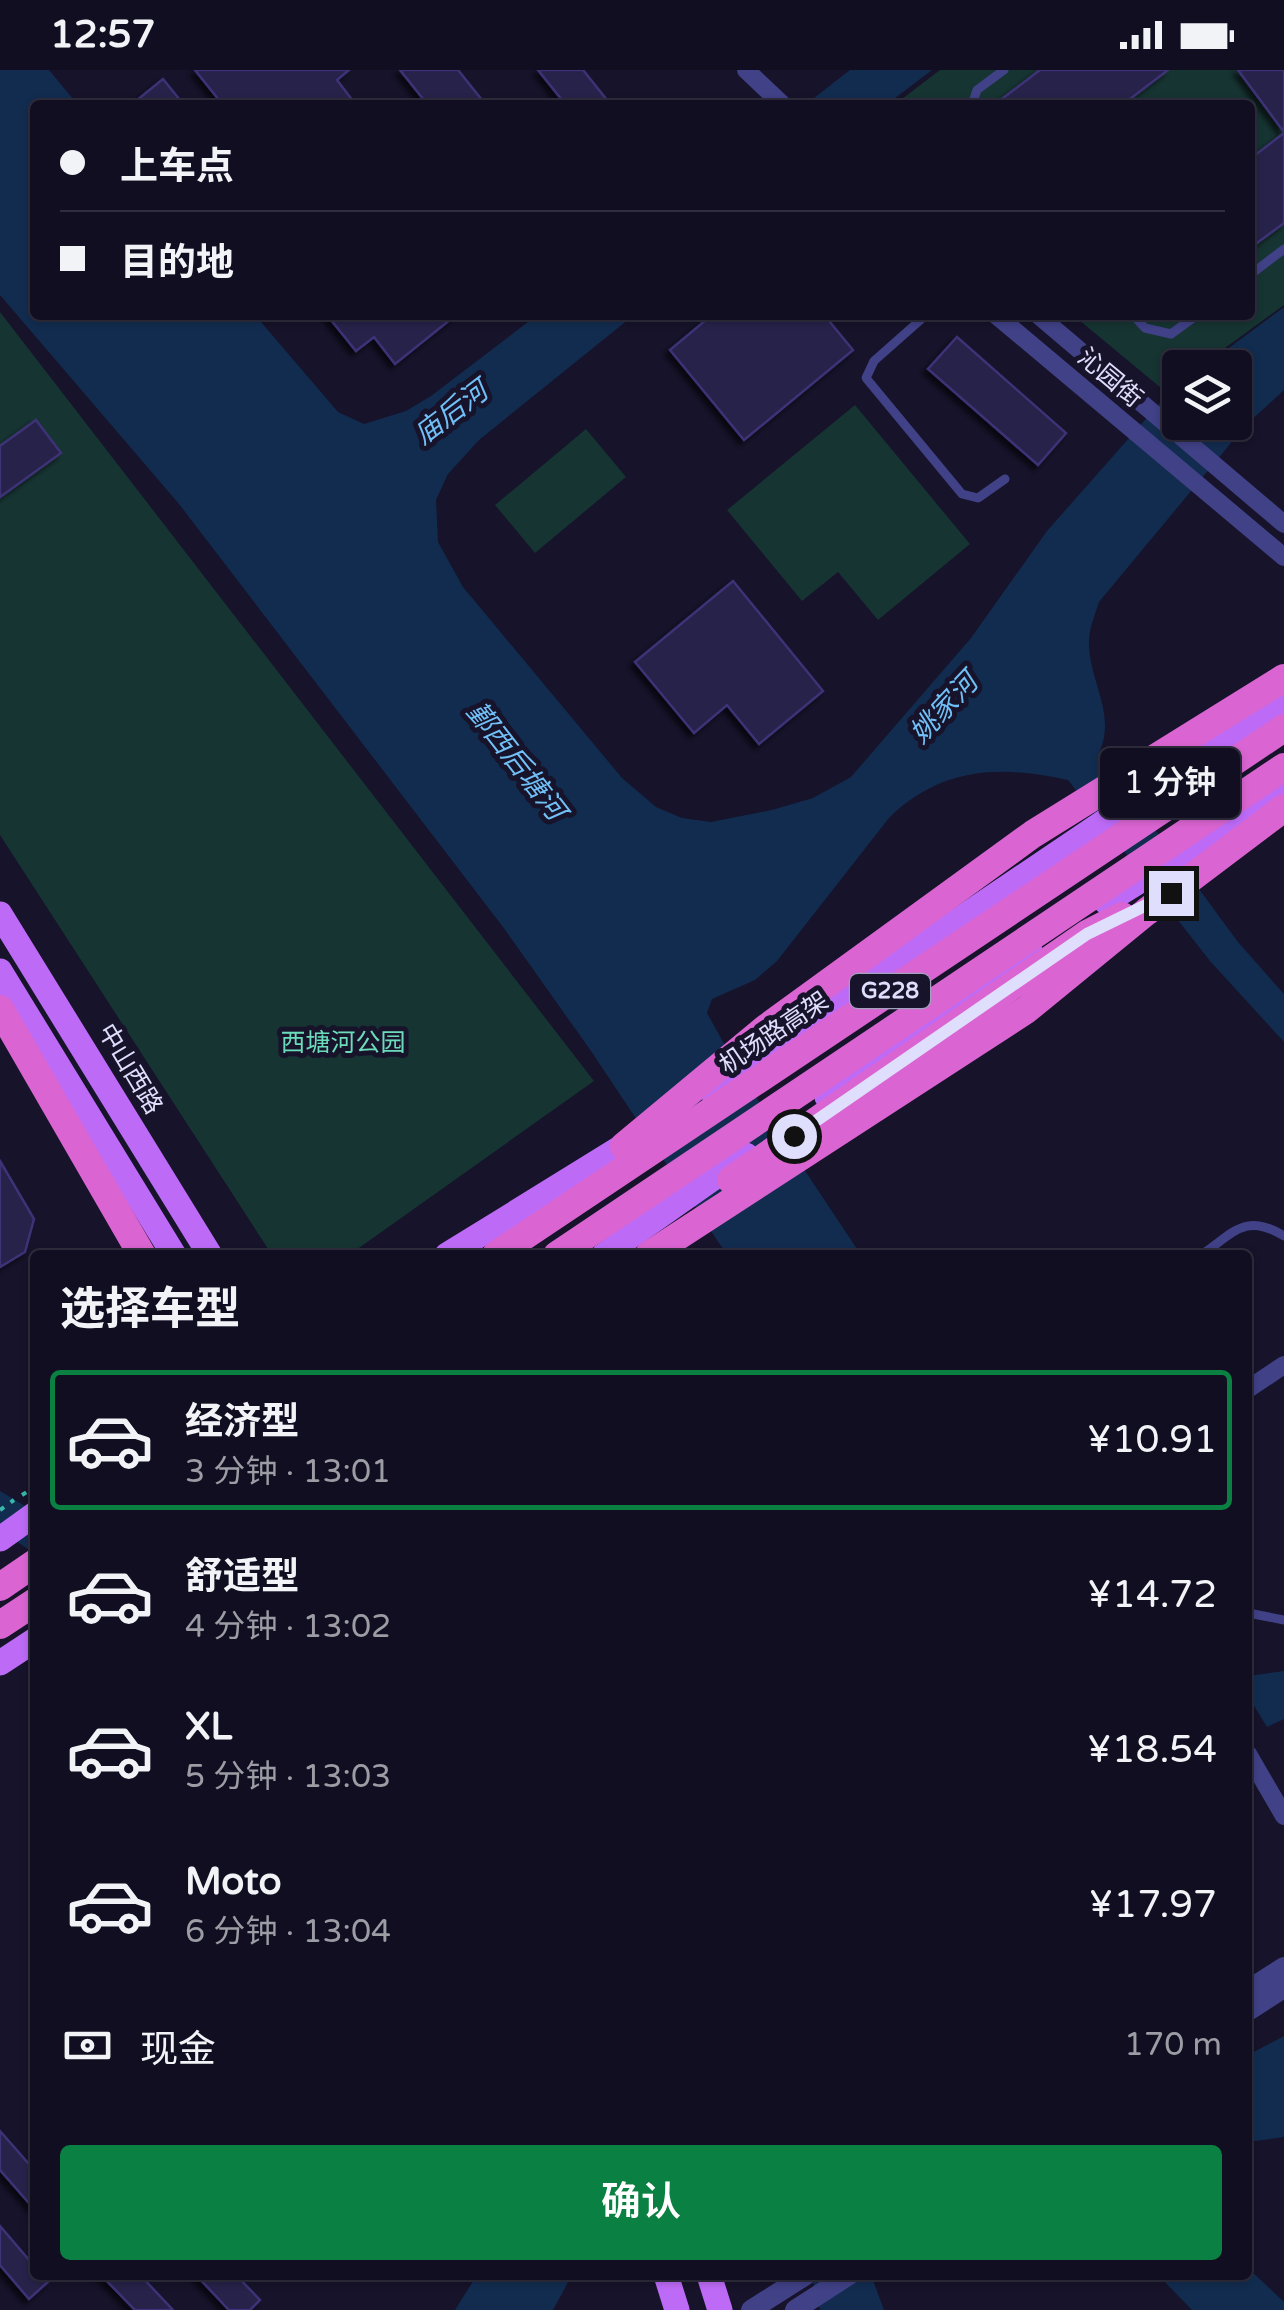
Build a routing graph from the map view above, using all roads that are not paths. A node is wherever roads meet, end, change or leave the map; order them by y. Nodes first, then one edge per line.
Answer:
1 (1004, 70) edge
2 (752, 72) edge
3 (776, 99) edge
4 (974, 100) edge
5 (1284, 250) edge
6 (1255, 271) edge
7 (920, 320) edge
8 (1002, 320) edge
9 (1044, 320) edge
10 (1138, 320) edge
11 (1190, 320) edge
12 (1005, 478) dead end
13 (1284, 524) edge
14 (1284, 557) edge
15 (1284, 678) edge
16 (1284, 700) edge
17 (1284, 728) edge
18 (1284, 767) edge
19 (1284, 791) edge
20 (1284, 808) edge
21 (1171, 893) junction
22 (0, 914) edge
23 (0, 971) edge
24 (0, 1010) edge
25 (620, 1148) junction
26 (1284, 1236) edge
27 (139, 1250) edge
28 (171, 1250) edge
29 (207, 1250) edge
30 (455, 1250) edge
31 (503, 1250) edge
32 (564, 1250) edge
33 (611, 1250) edge
34 (630, 1250) edge
35 (657, 1250) edge
36 (1209, 1250) edge
37 (1284, 1366) edge
38 (1252, 1386) edge
39 (30, 1518) edge
40 (0, 1539) edge
41 (30, 1566) edge
42 (0, 1587) edge
43 (30, 1605) edge
44 (1252, 1615) edge
45 (1284, 1620) edge
46 (0, 1625) edge
47 (30, 1643) edge
48 (0, 1663) edge
49 (1252, 1761) edge
50 (1284, 1816) edge
51 (1284, 1967) edge
52 (1252, 1987) edge
53 (1284, 1988) edge
54 (1252, 2009) edge
55 (667, 2280) edge
56 (711, 2280) edge
57 (798, 2280) edge
58 (840, 2280) edge
59 (676, 2310) edge
60 (720, 2310) edge
61 (752, 2310) edge
62 (795, 2310) edge

1 - 4 lane
2 - 3 street
5 - 6 lane
7 - 12 lane
8 - 14 street, 沁园街
9 - 13 street, 沁园街
10 - 11 lane
15 - 25 highway
16 - 25 main road
17 - 31 highway, 机场路高架 / G228
18 - 32 highway, G228
19 - 33 main road
20 - 21 highway
21 - 34 highway
21 - 35 highway
22 - 29 main road, 中山西路
23 - 28 main road
24 - 27 highway
25 - 30 main road
26 - 36 lane
37 - 38 street
39 - 40 main road
41 - 42 highway
43 - 46 highway
44 - 45 lane
47 - 48 main road
49 - 50 street
51 - 52 street
53 - 54 street
55 - 59 main road
56 - 60 main road
57 - 61 street
58 - 62 street

